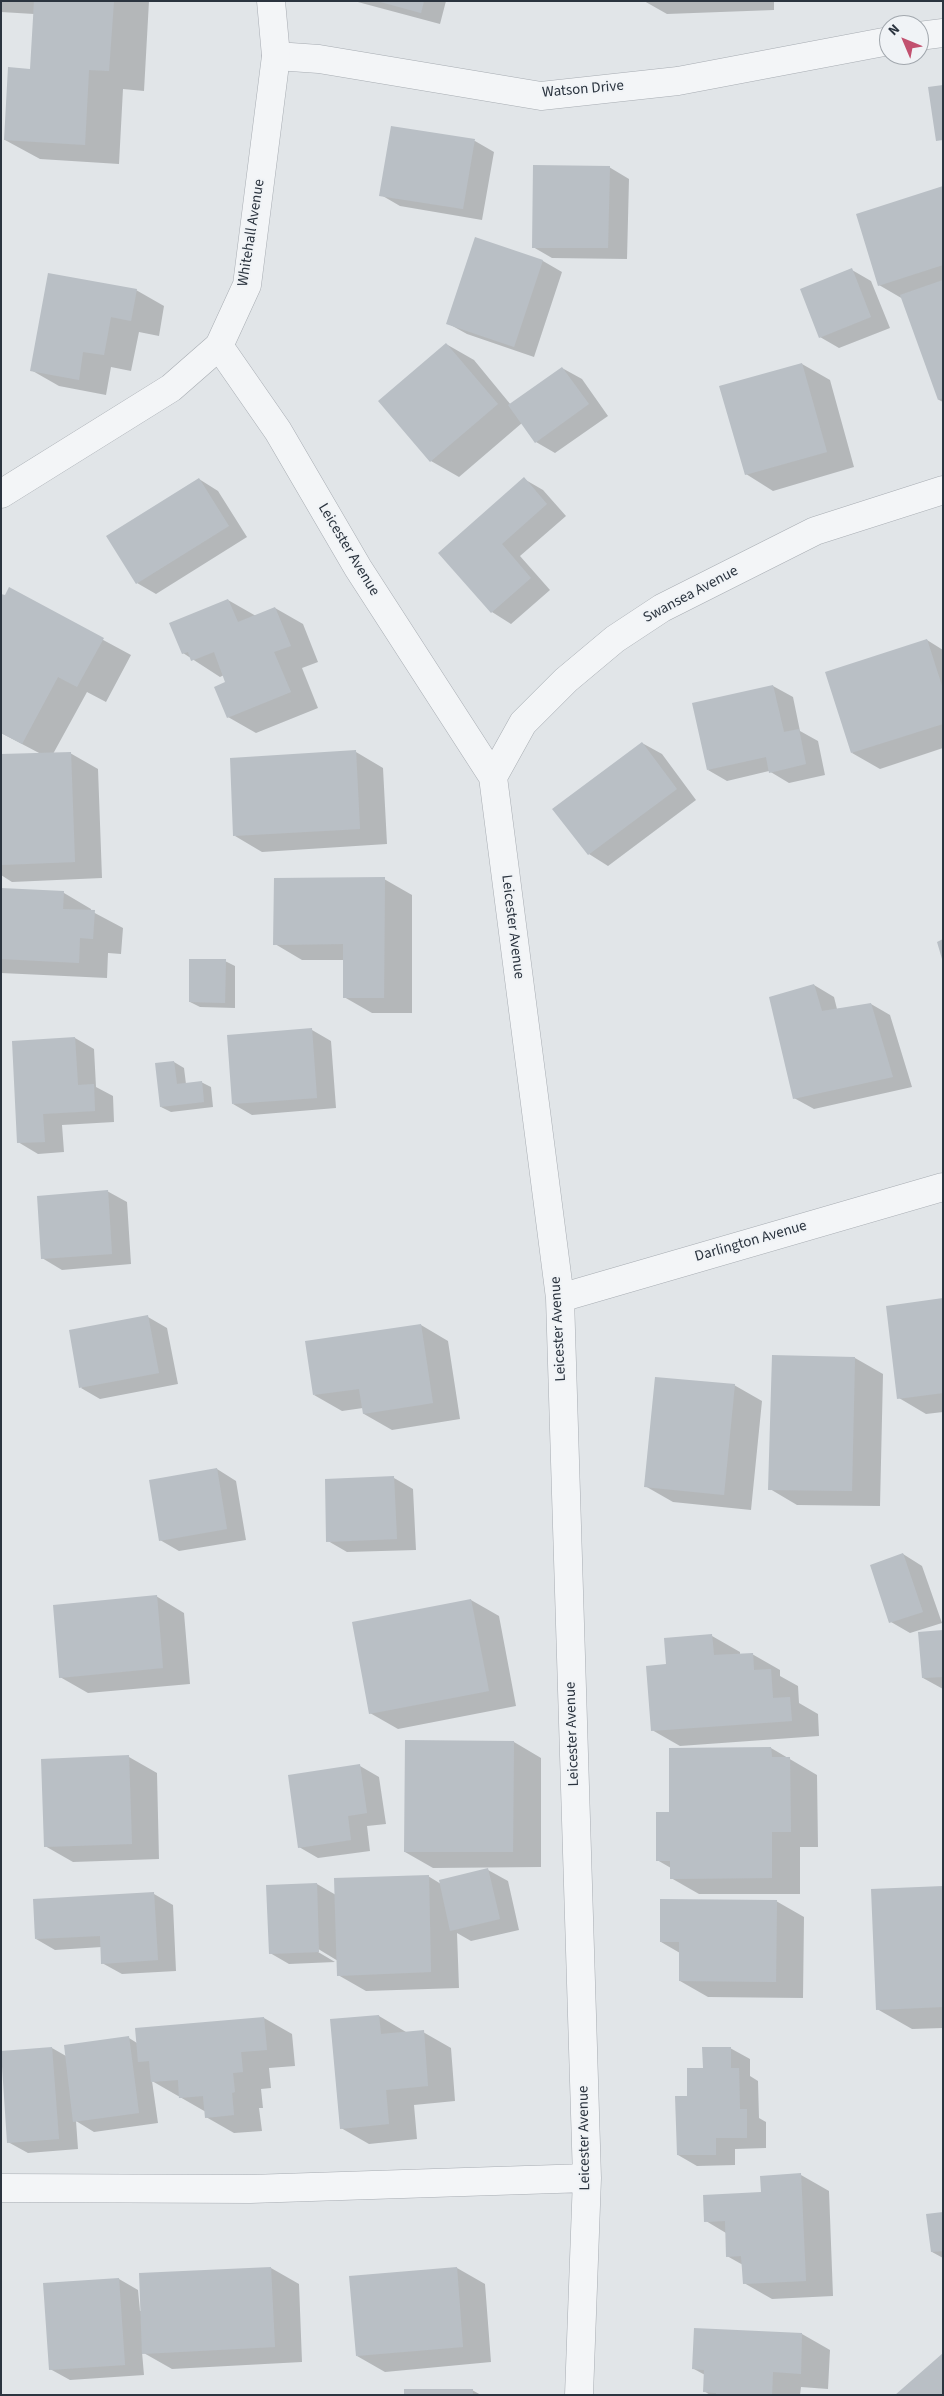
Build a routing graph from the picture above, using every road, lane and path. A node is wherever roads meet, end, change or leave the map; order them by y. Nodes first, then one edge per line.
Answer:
1 (271, 1) edge
2 (943, 33) edge
3 (929, 35) edge
4 (879, 43) edge
5 (276, 56) junction
6 (219, 346) junction
7 (943, 490) edge
8 (1, 494) edge
9 (492, 777) junction
10 (943, 1187) edge
11 (560, 1298) junction
12 (587, 2178) junction
13 (1, 2188) edge
14 (579, 2395) edge

1 - 5 street, Whitehall Avenue
2 - 3 street
4 - 5 street, Watson Drive
5 - 6 street, Whitehall Avenue
6 - 8 street, Whitehall Avenue
6 - 9 street, Leicester Avenue
7 - 9 street, Swansea Avenue
9 - 11 street, Leicester Avenue
10 - 11 street, Darlington Avenue
11 - 12 street, Leicester Avenue
12 - 13 street
12 - 14 street, Leicester Avenue

